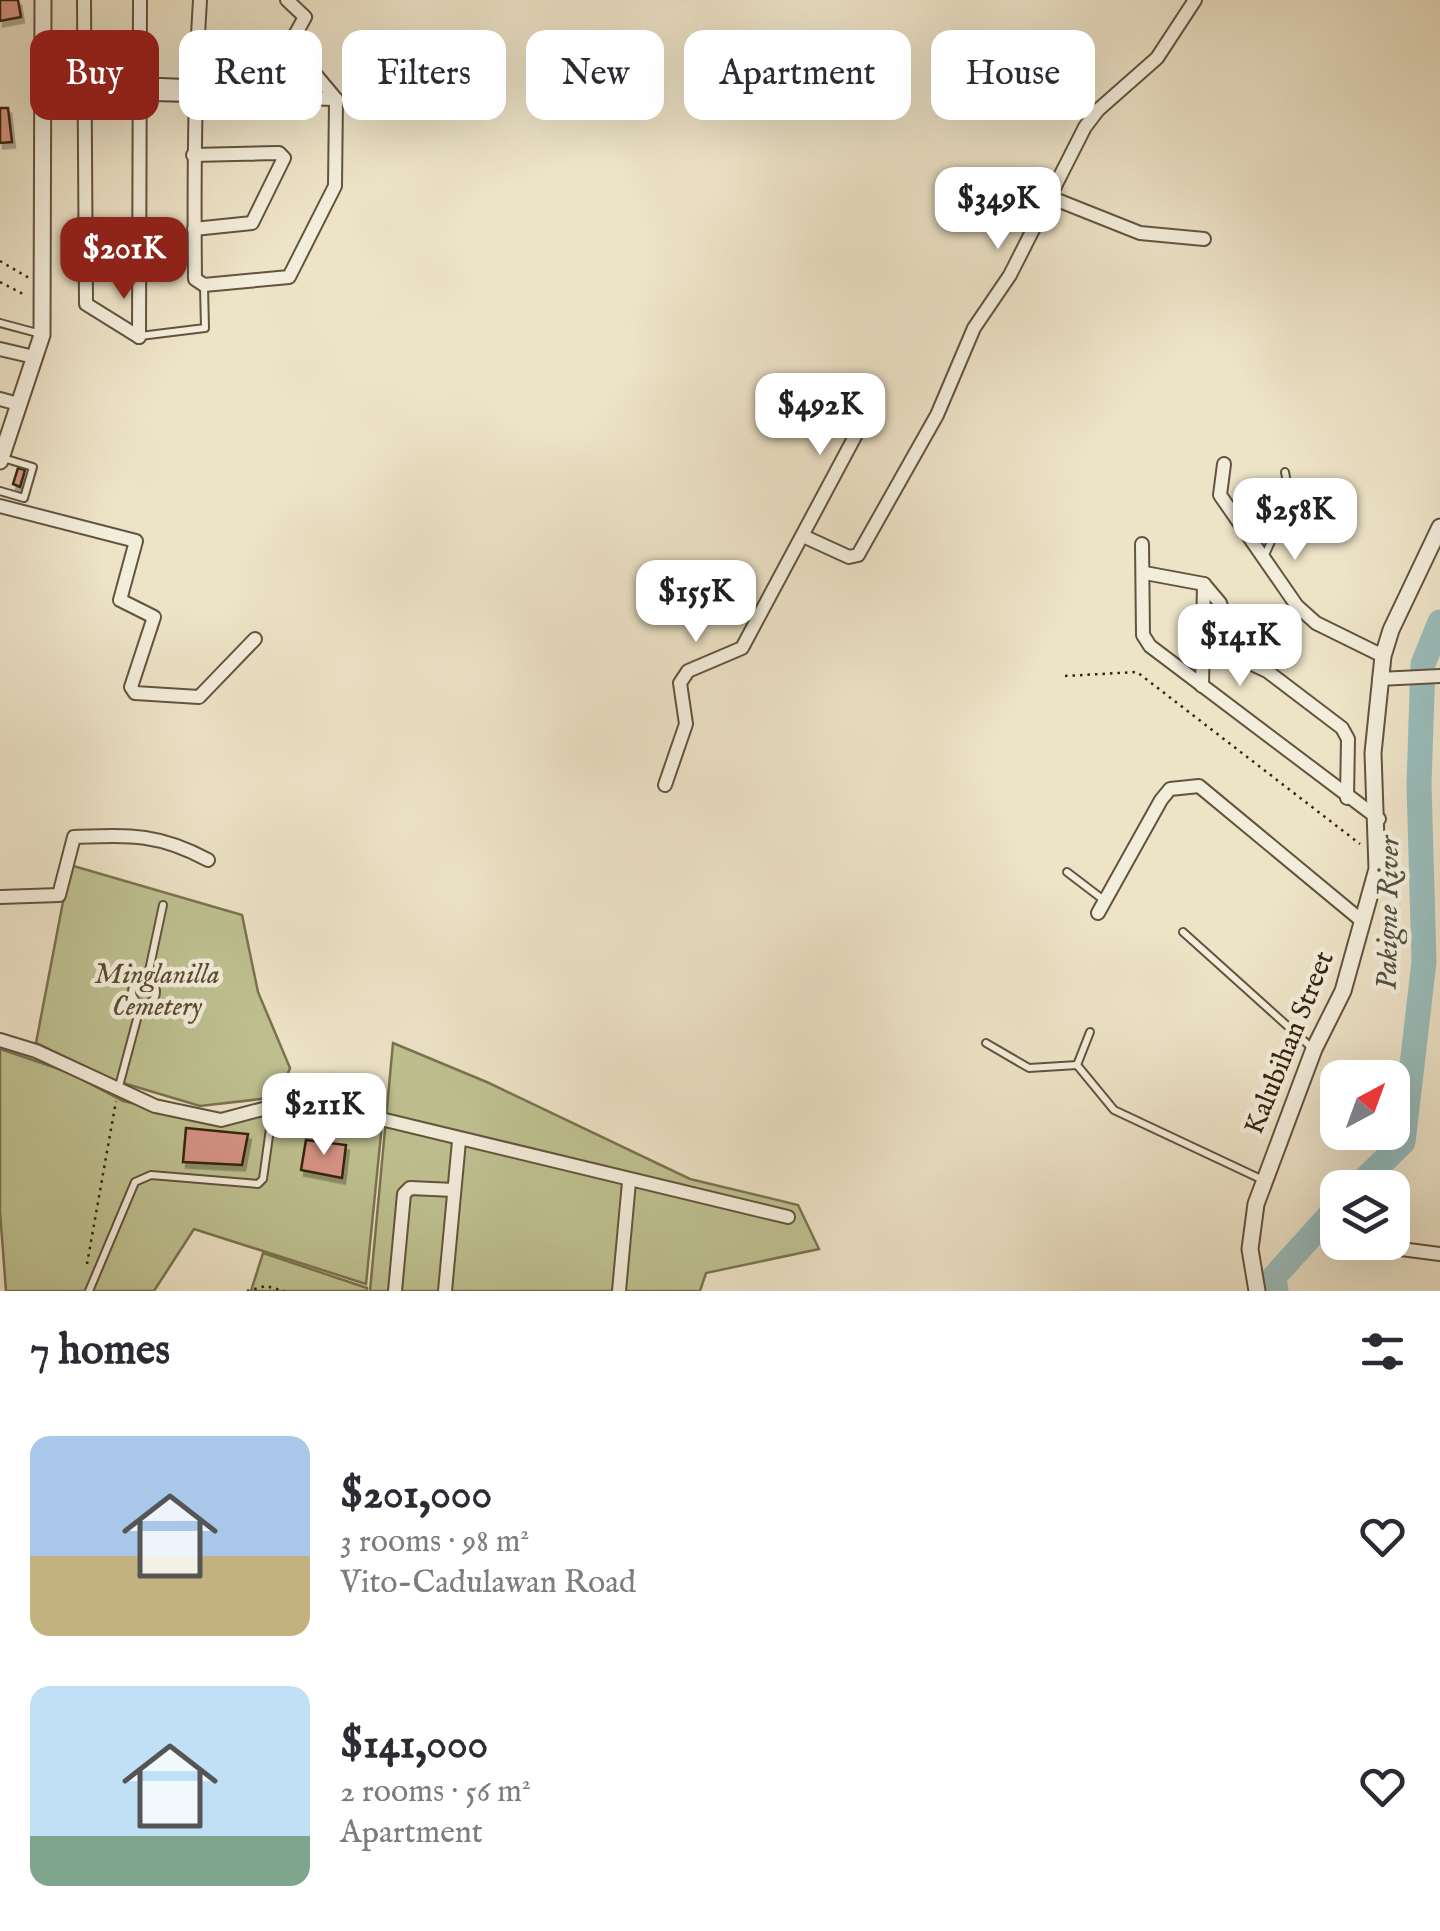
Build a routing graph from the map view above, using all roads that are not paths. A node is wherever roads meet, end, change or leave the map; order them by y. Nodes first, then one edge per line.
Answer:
1 (43, 0) edge
2 (84, 0) edge
3 (140, 0) edge
4 (200, 0) edge
5 (287, 0) edge
6 (1195, 0) edge
7 (42, 30) edge
8 (83, 30) edge
9 (140, 30) edge
10 (198, 30) edge
11 (298, 30) edge
12 (322, 82) edge
13 (322, 98) edge
14 (336, 99) junction
15 (42, 120) edge
16 (83, 120) edge
17 (139, 120) edge
18 (195, 120) edge
19 (194, 155) junction
20 (1052, 198) junction
21 (194, 228) junction
22 (1204, 239) dead end
23 (204, 285) junction
24 (0, 322) edge
25 (42, 335) junction
26 (138, 337) junction
27 (0, 349) edge
28 (34, 358) junction
29 (0, 399) edge
30 (875, 399) dead end
31 (18, 404) junction
32 (1, 459) edge
33 (1224, 464) dead end
34 (1284, 472) dead end
35 (1, 498) edge
36 (1440, 527) edge
37 (803, 536) junction
38 (1142, 544) dead end
39 (1264, 555) junction
40 (1145, 573) junction
41 (1204, 584) junction
42 (255, 639) dead end
43 (1383, 656) junction
44 (1438, 676) edge
45 (1379, 679) junction
46 (1202, 686) junction
47 (665, 786) dead end
48 (1348, 798) junction
49 (1378, 820) junction
50 (208, 860) dead end
51 (1067, 872) dead end
52 (0, 897) edge
53 (164, 905) dead end
54 (1102, 907) joint
55 (1362, 921) junction
56 (1183, 932) dead end
57 (147, 980) junction
58 (141, 1004) junction
59 (1090, 1032) dead end
60 (0, 1040) edge
61 (986, 1043) dead end
62 (1314, 1049) junction
63 (1077, 1065) junction
64 (118, 1090) junction
65 (273, 1106) junction
66 (459, 1140) junction
67 (1263, 1180) junction
68 (629, 1182) junction
69 (454, 1190) junction
70 (788, 1216) dead end
71 (1410, 1250) edge
72 (1440, 1254) edge
73 (89, 1291) edge
74 (395, 1291) edge
75 (444, 1291) edge
76 (619, 1291) edge
77 (1257, 1291) edge

1 - 7 street
2 - 8 street
3 - 9 street
4 - 10 street
5 - 11 street
6 - 20 street
12 - 14 street
13 - 14 street
14 - 23 street
15 - 25 street
16 - 26 street
17 - 26 street
18 - 19 street
19 - 21 street
19 - 21 street
20 - 22 street
20 - 37 street
21 - 23 street
23 - 26 lane
24 - 25 lane
25 - 28 street
27 - 28 street
28 - 31 street
29 - 31 street
30 - 37 street
31 - 32 street
32 - 35 lane
33 - 39 street
34 - 39 lane
35 - 42 street
36 - 43 street, Kalubihan Street
37 - 47 street
38 - 40 street
39 - 43 street
40 - 41 street
40 - 46 street
41 - 46 street
41 - 48 street
43 - 45 street, Kalubihan Street
44 - 45 street
45 - 49 street, Kalubihan Street
46 - 48 street
48 - 49 street
49 - 55 street, Kalubihan Street
50 - 52 street
51 - 54 lane
53 - 57 lane
54 - 55 street
55 - 62 street, Kalubihan Street
56 - 62 lane
57 - 58 lane
57 - 58 lane
58 - 64 lane
59 - 63 lane
60 - 64 street
61 - 63 lane
62 - 67 street, Kalubihan Street
63 - 67 lane
64 - 65 street
65 - 66 street
65 - 73 lane
66 - 68 street
66 - 69 street
67 - 77 street, Kalubihan Street
68 - 70 street
68 - 76 street
69 - 74 street
69 - 75 street
71 - 72 street

